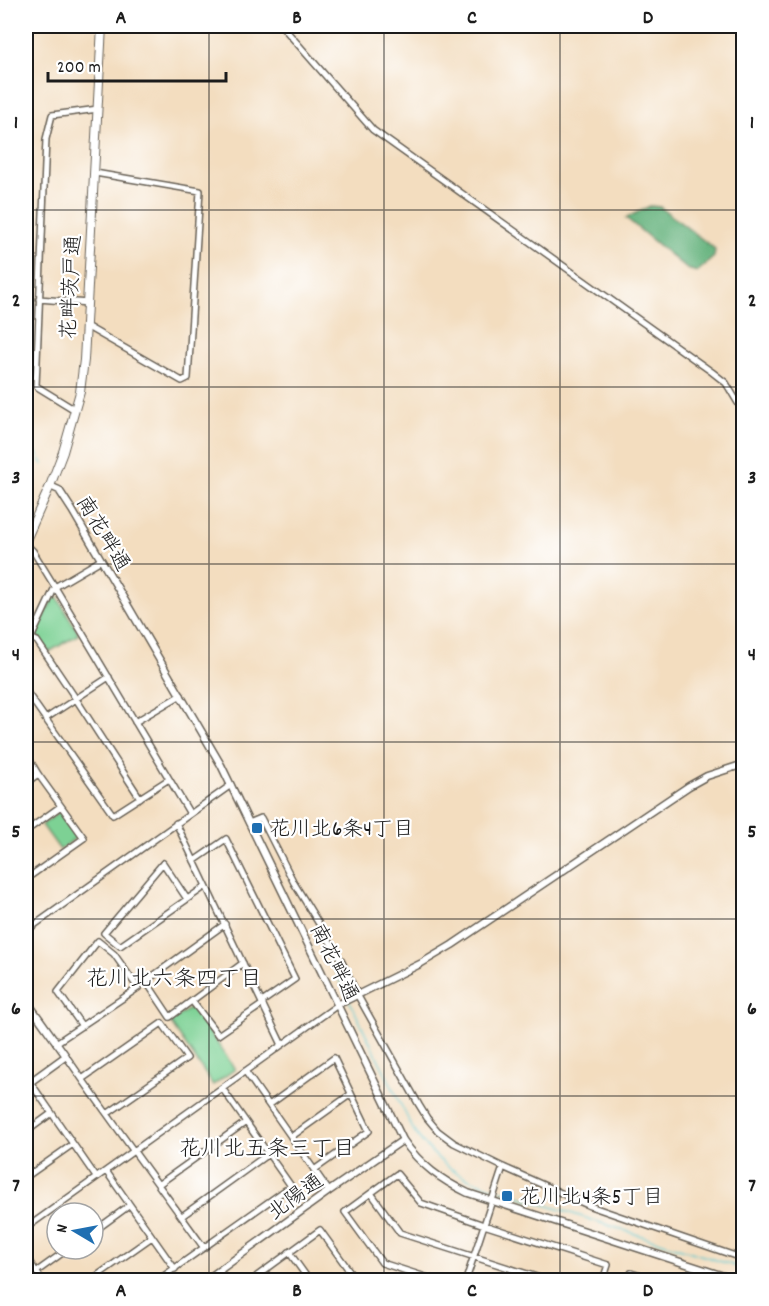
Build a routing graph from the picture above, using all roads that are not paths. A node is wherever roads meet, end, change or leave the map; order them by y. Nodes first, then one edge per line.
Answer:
1 (102, 26) edge
2 (282, 26) edge
3 (98, 109) junction
4 (95, 173) junction
5 (39, 299) junction
6 (88, 303) junction
7 (86, 326) junction
8 (75, 410) junction
9 (744, 413) edge
10 (50, 486) junction
11 (26, 539) edge
12 (26, 544) edge
13 (101, 560) junction
14 (55, 587) junction
15 (30, 638) junction
16 (26, 649) edge
17 (108, 677) junction
18 (26, 691) edge
19 (181, 695) junction
20 (76, 699) junction
21 (45, 719) junction
22 (135, 722) junction
23 (26, 754) edge
24 (744, 764) edge
25 (38, 774) junction
26 (169, 778) junction
27 (26, 783) edge
28 (231, 785) junction
29 (140, 798) junction
30 (61, 806) junction
31 (190, 814) junction
32 (176, 823) junction
33 (249, 823) junction
34 (26, 831) edge
35 (194, 861) junction
36 (26, 879) edge
37 (206, 885) junction
38 (187, 899) junction
39 (225, 924) junction
40 (26, 929) edge
41 (243, 963) junction
42 (355, 997) junction
43 (26, 1000) edge
44 (192, 1001) junction
45 (262, 1003) junction
46 (341, 1004) junction
47 (82, 1026) junction
48 (56, 1043) junction
49 (282, 1045) junction
50 (66, 1056) junction
51 (245, 1071) junction
52 (82, 1079) junction
53 (27, 1081) edge
54 (222, 1088) junction
55 (351, 1094) junction
56 (268, 1105) junction
57 (52, 1113) junction
58 (107, 1114) junction
59 (246, 1122) junction
60 (26, 1132) edge
61 (291, 1137) junction
62 (403, 1140) junction
63 (73, 1144) junction
64 (135, 1150) junction
65 (268, 1154) junction
66 (503, 1167) junction
67 (314, 1170) junction
68 (106, 1171) junction
69 (26, 1177) edge
70 (96, 1177) junction
71 (159, 1184) junction
72 (329, 1191) junction
73 (371, 1193) junction
74 (494, 1197) junction
75 (130, 1205) junction
76 (182, 1216) junction
77 (105, 1223) edge
78 (484, 1225) junction
79 (26, 1228) edge
80 (152, 1237) junction
81 (204, 1248) junction
82 (289, 1252) junction
83 (26, 1257) edge
84 (474, 1257) junction
85 (744, 1259) edge
86 (51, 1261) edge
87 (175, 1269) junction
88 (219, 1271) junction
89 (36, 1272) junction
90 (410, 1272) junction
91 (42, 1281) edge
92 (91, 1281) edge
93 (158, 1281) edge
94 (206, 1281) edge
95 (226, 1281) edge
96 (260, 1281) edge
97 (309, 1281) edge
98 (356, 1281) edge
99 (408, 1281) edge
100 (435, 1281) edge
101 (466, 1281) edge
102 (546, 1281) edge
103 (603, 1281) edge
104 (628, 1281) edge
105 (655, 1281) edge
106 (736, 1281) edge

1 - 3 main road, 花畔茨戸通
2 - 9 street
3 - 4 main road, 花畔茨戸通
3 - 5 street
4 - 6 main road, 花畔茨戸通
4 - 7 street
5 - 6 street
5 - 8 street
6 - 7 main road, 花畔茨戸通
7 - 8 main road, 花畔茨戸通
8 - 10 main road, 花畔茨戸通
10 - 11 main road, 花畔茨戸通
10 - 13 street, 南花畔通
12 - 14 street
13 - 14 street
13 - 19 street, 南花畔通
14 - 15 street
14 - 17 street
15 - 16 street
15 - 20 street
17 - 20 street
17 - 22 street
18 - 21 street
19 - 22 street
19 - 28 street, 南花畔通
20 - 21 street
20 - 29 street
21 - 29 street
22 - 26 street
23 - 25 street
24 - 42 street
25 - 27 street
25 - 30 street
26 - 29 street
26 - 31 street
28 - 31 street
28 - 33 street, 南花畔通
30 - 34 street
30 - 36 street
31 - 32 street
32 - 35 street
32 - 40 street
33 - 42 street
33 - 46 street, 南花畔通
35 - 37 street
35 - 45 street
37 - 38 street
37 - 39 street
38 - 38 street
39 - 41 street
39 - 44 street
41 - 44 street
41 - 45 street
42 - 46 street
42 - 66 street
43 - 48 street
44 - 45 street
45 - 49 street
46 - 49 street
46 - 62 street, 南花畔通
47 - 47 street
47 - 48 street
48 - 50 street
49 - 51 street
50 - 52 street
50 - 53 street
51 - 54 street
51 - 56 street
52 - 58 street
52 - 58 street
53 - 57 street
54 - 59 street
54 - 64 street
55 - 56 street
55 - 61 street
55 - 67 street
56 - 61 street
57 - 60 street
57 - 63 street
58 - 64 street
59 - 65 street
59 - 71 street
61 - 67 street
62 - 72 street, 北陽通
62 - 74 street, 南花畔通
63 - 69 street
63 - 70 street
64 - 68 street
64 - 71 street
65 - 76 street
65 - 81 street
66 - 74 street
66 - 85 street
67 - 72 street
68 - 70 street
68 - 75 street
70 - 79 street
71 - 76 street
72 - 88 street, 北陽通
73 - 78 street
73 - 84 street
73 - 90 street
74 - 78 street
74 - 106 street, 南花畔通
75 - 77 street
75 - 80 street
76 - 81 street
78 - 84 street
78 - 103 street
80 - 87 street
80 - 92 street
81 - 87 street
82 - 96 street
82 - 97 street
82 - 98 street
83 - 89 street
84 - 101 street
84 - 102 street
86 - 89 street
87 - 93 street
88 - 94 street, 北陽通
88 - 95 street
89 - 91 street
90 - 99 street
90 - 100 street
104 - 105 street

